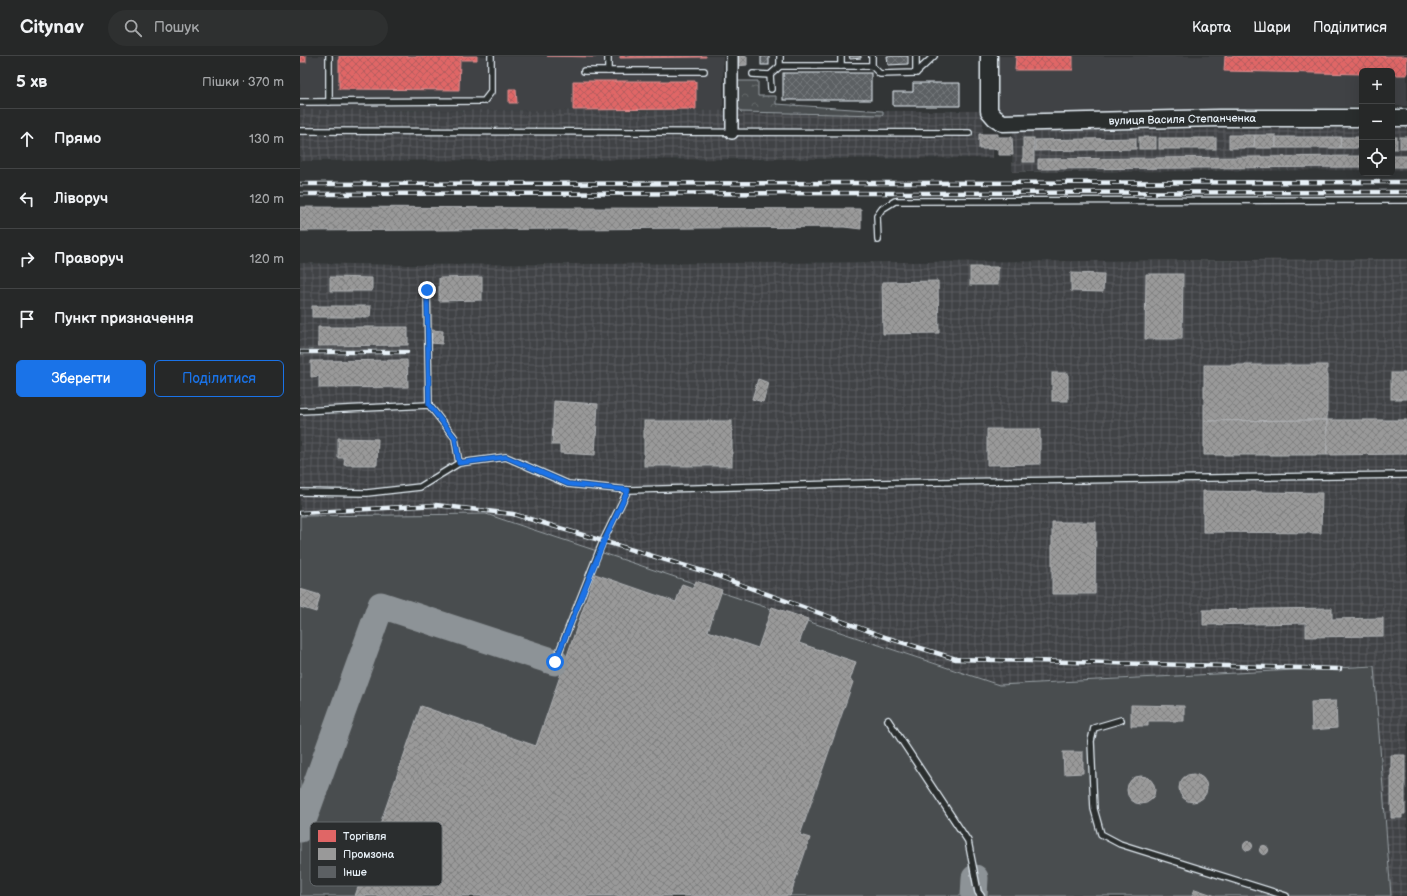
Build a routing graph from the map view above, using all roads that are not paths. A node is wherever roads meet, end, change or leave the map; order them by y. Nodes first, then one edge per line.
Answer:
1 (328, 56) edge
2 (491, 56) edge
3 (608, 56) edge
4 (732, 56) edge
5 (780, 56) edge
6 (841, 56) edge
7 (872, 56) edge
8 (916, 56) edge
9 (934, 56) edge
10 (989, 56) edge
11 (780, 66) junction
12 (841, 66) junction
13 (872, 66) junction
14 (584, 71) dead end
15 (608, 71) junction
16 (704, 71) dead end
17 (916, 73) junction
18 (753, 74) dead end
19 (770, 75) junction
20 (771, 88) dead end
21 (300, 102) edge
22 (329, 102) junction
23 (1359, 118) edge
24 (1395, 118) edge
25 (1407, 118) edge
26 (300, 131) edge
27 (732, 133) junction
28 (969, 133) dead end
29 (1407, 200) edge
30 (878, 240) dead end
31 (427, 290) dead end
32 (429, 405) junction
33 (300, 411) edge
34 (459, 463) junction
35 (1407, 475) edge
36 (628, 490) junction
37 (300, 492) edge
38 (555, 662) dead end
39 (888, 720) dead end
40 (1121, 720) dead end
41 (981, 896) edge
42 (1286, 896) edge

1 - 22 lane
2 - 22 lane
3 - 15 lane
4 - 27 street
5 - 11 lane
6 - 12 lane
7 - 13 lane
8 - 17 lane
9 - 17 lane
10 - 23 street, вулиця Василя Степанченка
11 - 12 lane
11 - 19 lane
12 - 13 lane
13 - 17 lane
14 - 15 lane
15 - 16 lane
18 - 19 lane
19 - 20 lane
21 - 22 lane
24 - 25 street
26 - 27 lane
27 - 28 lane
29 - 30 lane
31 - 32 lane
32 - 33 lane
32 - 34 lane
34 - 36 lane
34 - 37 lane
35 - 36 lane
36 - 38 lane
39 - 41 lane
40 - 42 lane

